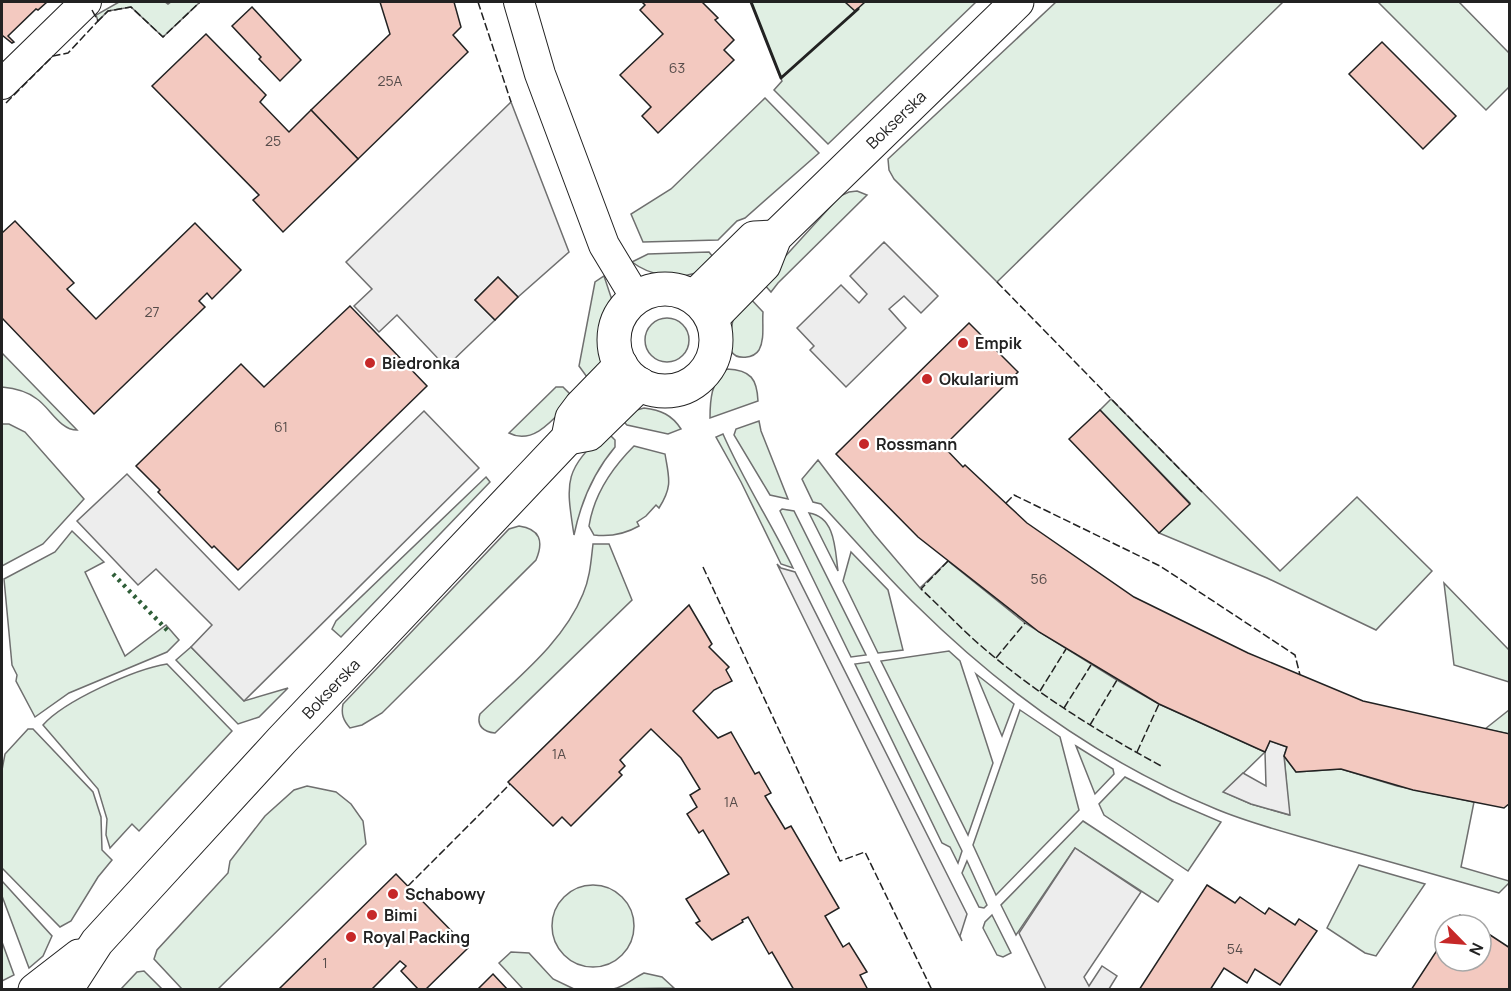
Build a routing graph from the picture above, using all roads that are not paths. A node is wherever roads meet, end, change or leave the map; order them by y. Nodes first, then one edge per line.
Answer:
1 (86, 2) edge
2 (519, 2) edge
3 (1017, 2) edge
4 (2, 84) edge
5 (636, 298) junction
6 (703, 308) junction
7 (631, 375) junction
8 (97, 942) junction
9 (35, 990) edge
10 (66, 990) edge

1 - 4 street
2 - 5 street
3 - 6 street, Bokserska
5 - 6 street
5 - 7 street
6 - 7 street
7 - 8 street, Bokserska
8 - 9 street, Bokserska
8 - 10 street, Bokserska

